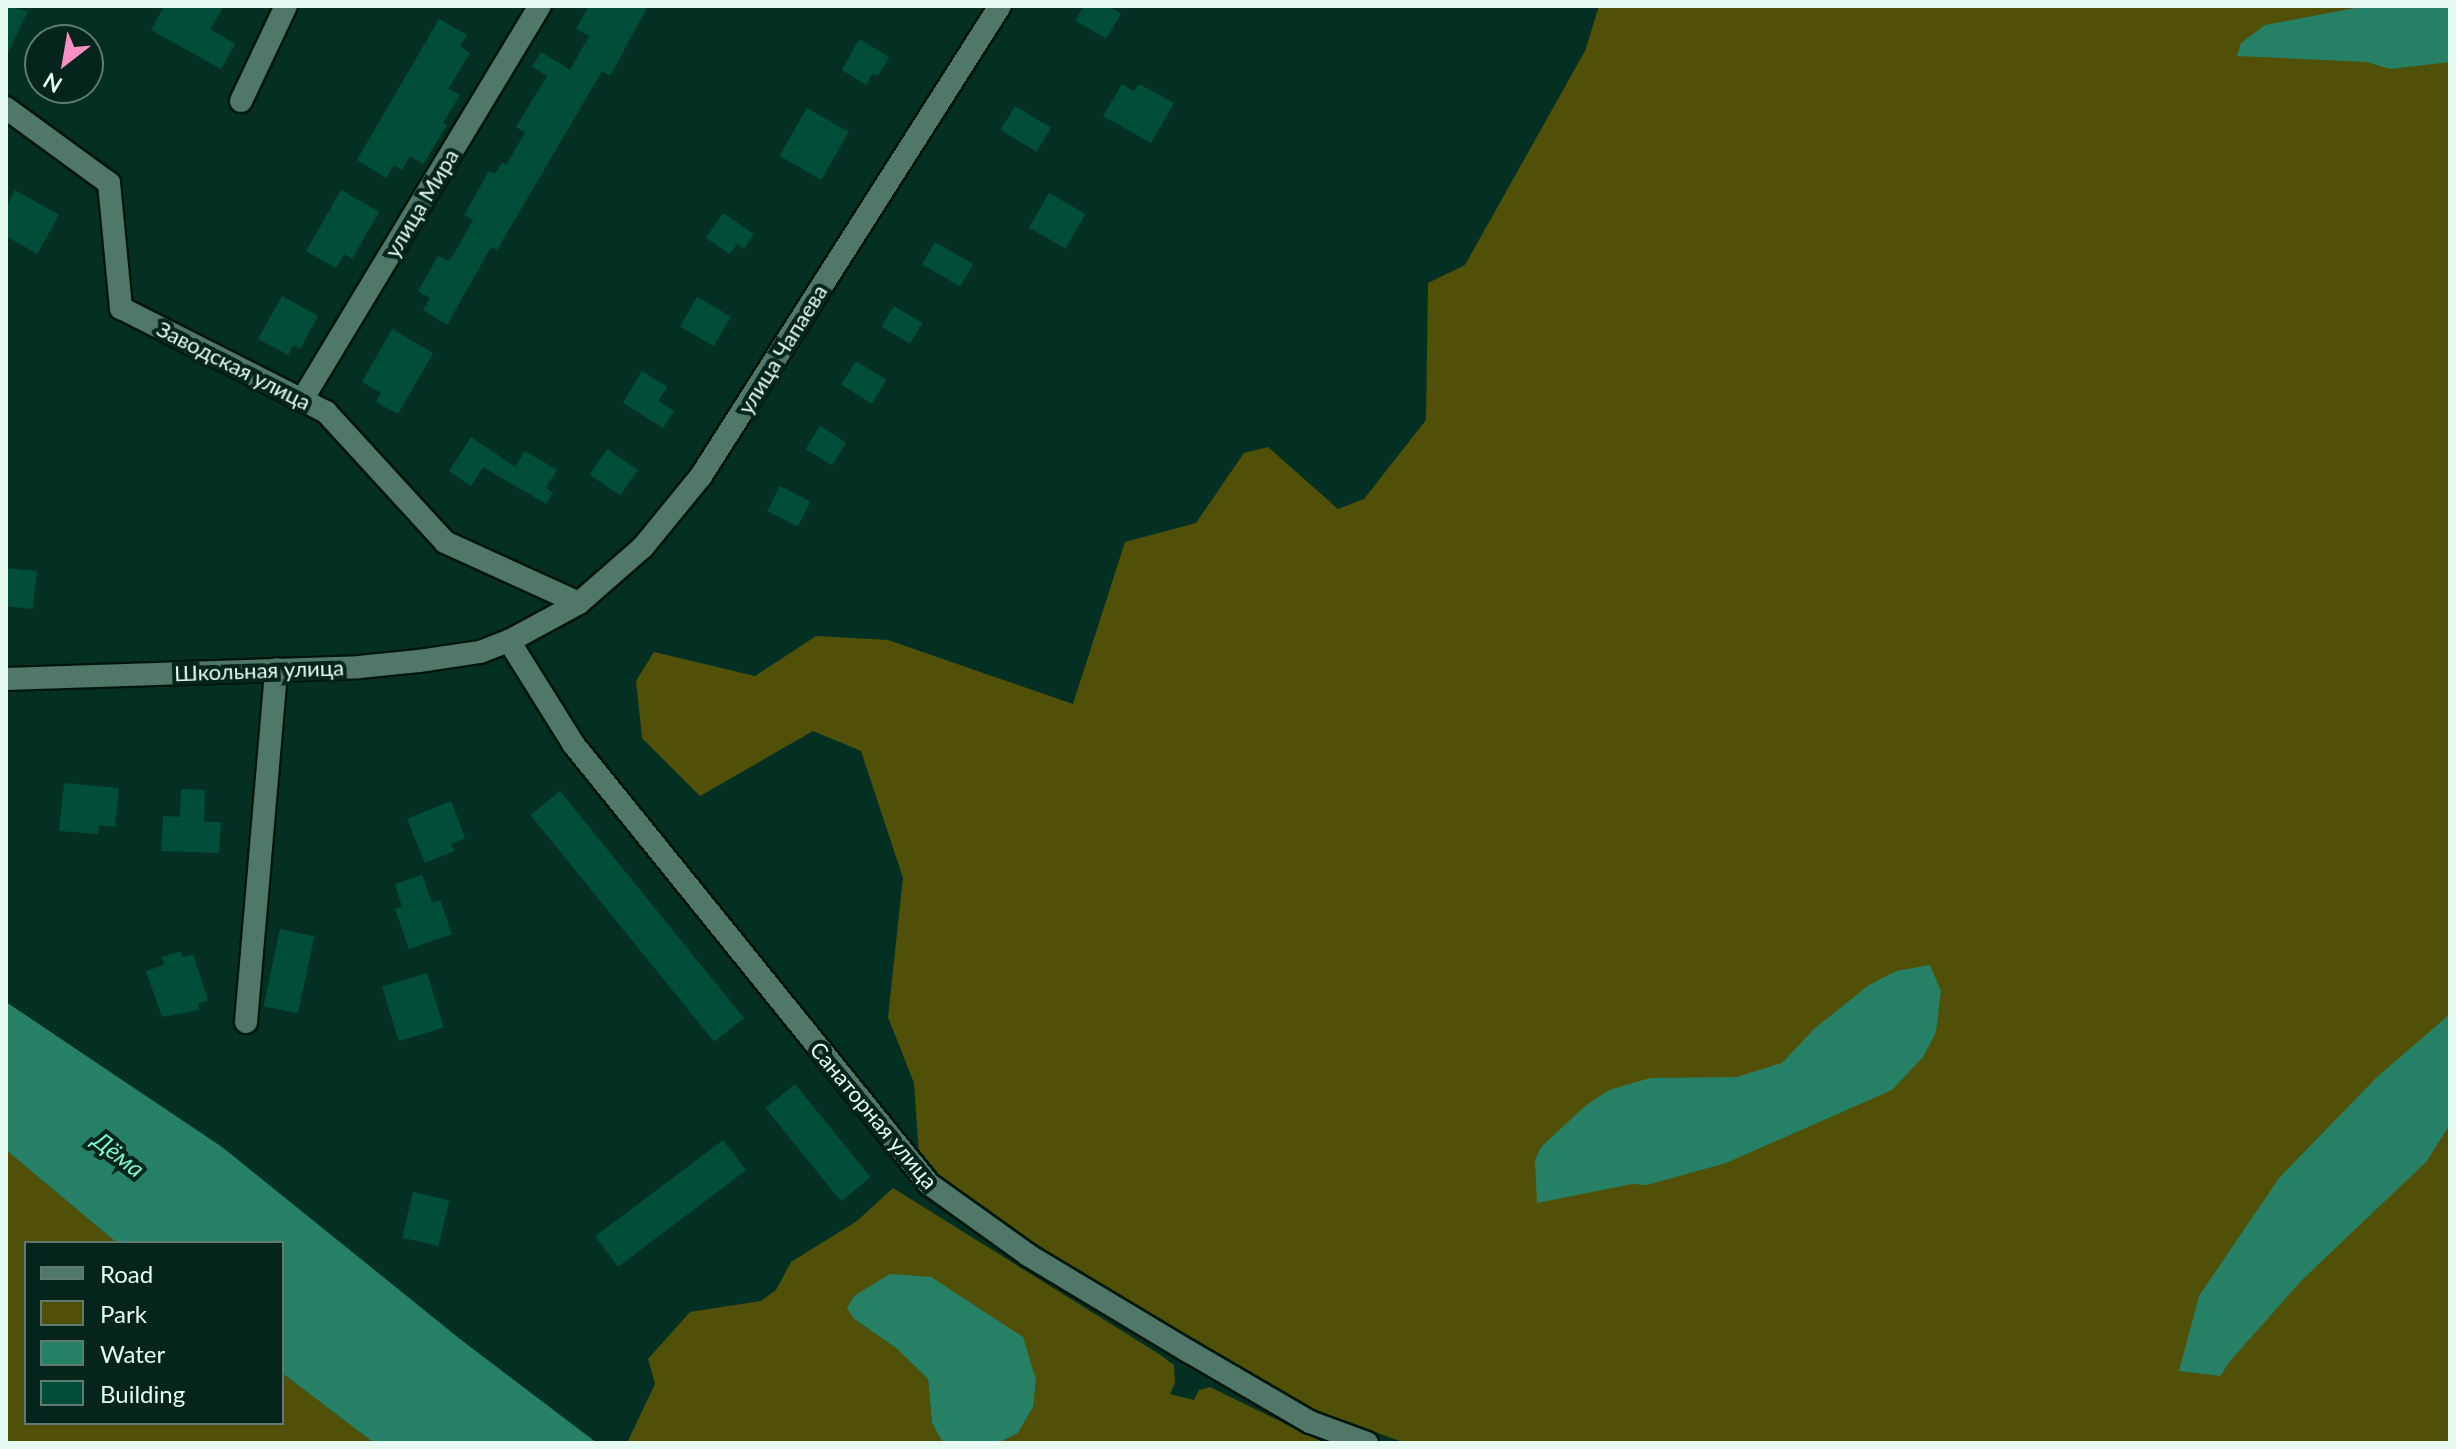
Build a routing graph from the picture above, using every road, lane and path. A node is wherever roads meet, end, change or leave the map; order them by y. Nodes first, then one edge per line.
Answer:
1 (286, 6) edge
2 (540, 6) edge
3 (1000, 6) edge
4 (241, 101) dead end
5 (6, 108) edge
6 (302, 400) junction
7 (579, 603) junction
8 (509, 641) junction
9 (276, 669) junction
10 (6, 679) edge
11 (246, 1022) dead end
12 (1367, 1443) edge

1 - 4 street
2 - 6 street, улица Мира
3 - 7 street, улица Чапаева
5 - 6 street, Заводская улица
6 - 7 street, Заводская улица
7 - 8 street, улица Чапаева
8 - 9 street, Школьная улица
8 - 12 street, Санаторная улица
9 - 10 street, Школьная улица
9 - 11 street

